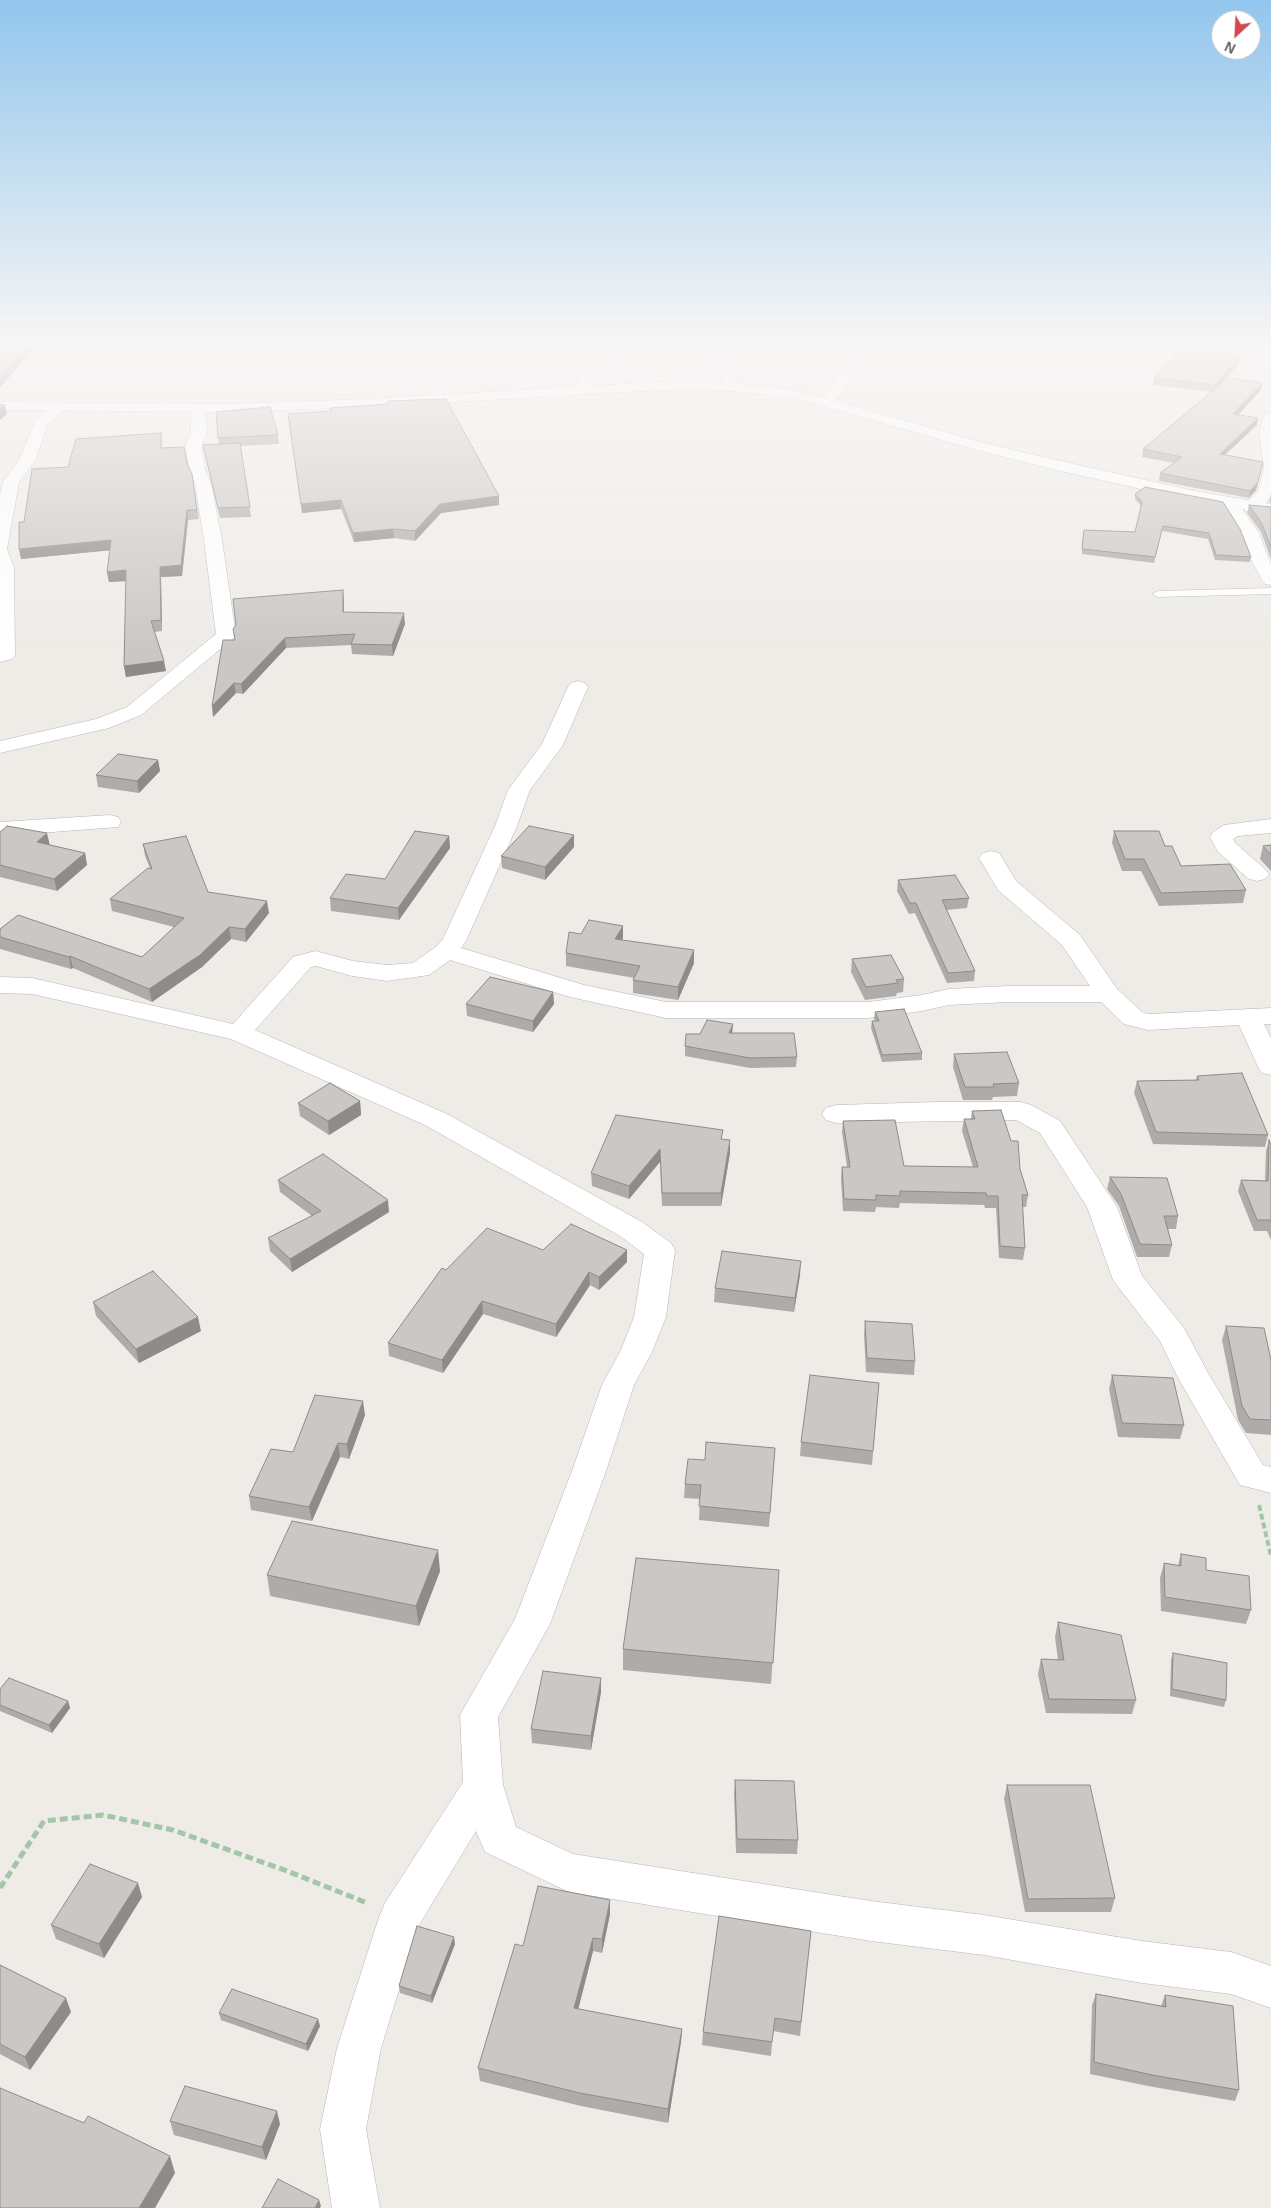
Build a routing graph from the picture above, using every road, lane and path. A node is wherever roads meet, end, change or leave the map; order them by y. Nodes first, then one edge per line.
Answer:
1 (32, 445) edge
2 (194, 445) edge
3 (976, 445) edge
4 (1268, 445) edge
5 (1271, 468) edge
6 (1229, 503) junction
7 (1250, 507) junction
8 (1271, 509) edge
9 (0, 546) edge
10 (0, 552) edge
11 (1271, 580) edge
12 (1271, 591) edge
13 (1158, 594) dead end
14 (0, 656) edge
15 (578, 688) dead end
16 (0, 747) edge
17 (110, 822) dead end
18 (1271, 826) edge
19 (0, 829) edge
20 (990, 858) dead end
21 (1257, 874) dead end
22 (446, 951) junction
23 (0, 985) edge
24 (1108, 994) junction
25 (1260, 1017) edge
26 (239, 1033) junction
27 (1271, 1067) edge
28 (836, 1114) dead end
29 (1262, 1478) edge
30 (1271, 1556) edge
31 (483, 1785) junction
32 (0, 1888) edge
33 (400, 1916) junction
34 (1271, 1987) edge
35 (356, 2208) edge

1 - 9 street
2 - 16 street
3 - 6 street
4 - 5 street
5 - 7 street
6 - 7 street
6 - 11 street
7 - 8 street
10 - 14 street
12 - 13 lane
15 - 22 street
17 - 19 street
18 - 21 street
20 - 24 street
22 - 24 street
22 - 26 street
23 - 26 street
24 - 25 street
25 - 27 street
26 - 31 street
28 - 29 street
29 - 30 path
31 - 33 street
31 - 34 street
32 - 33 path
33 - 35 street

